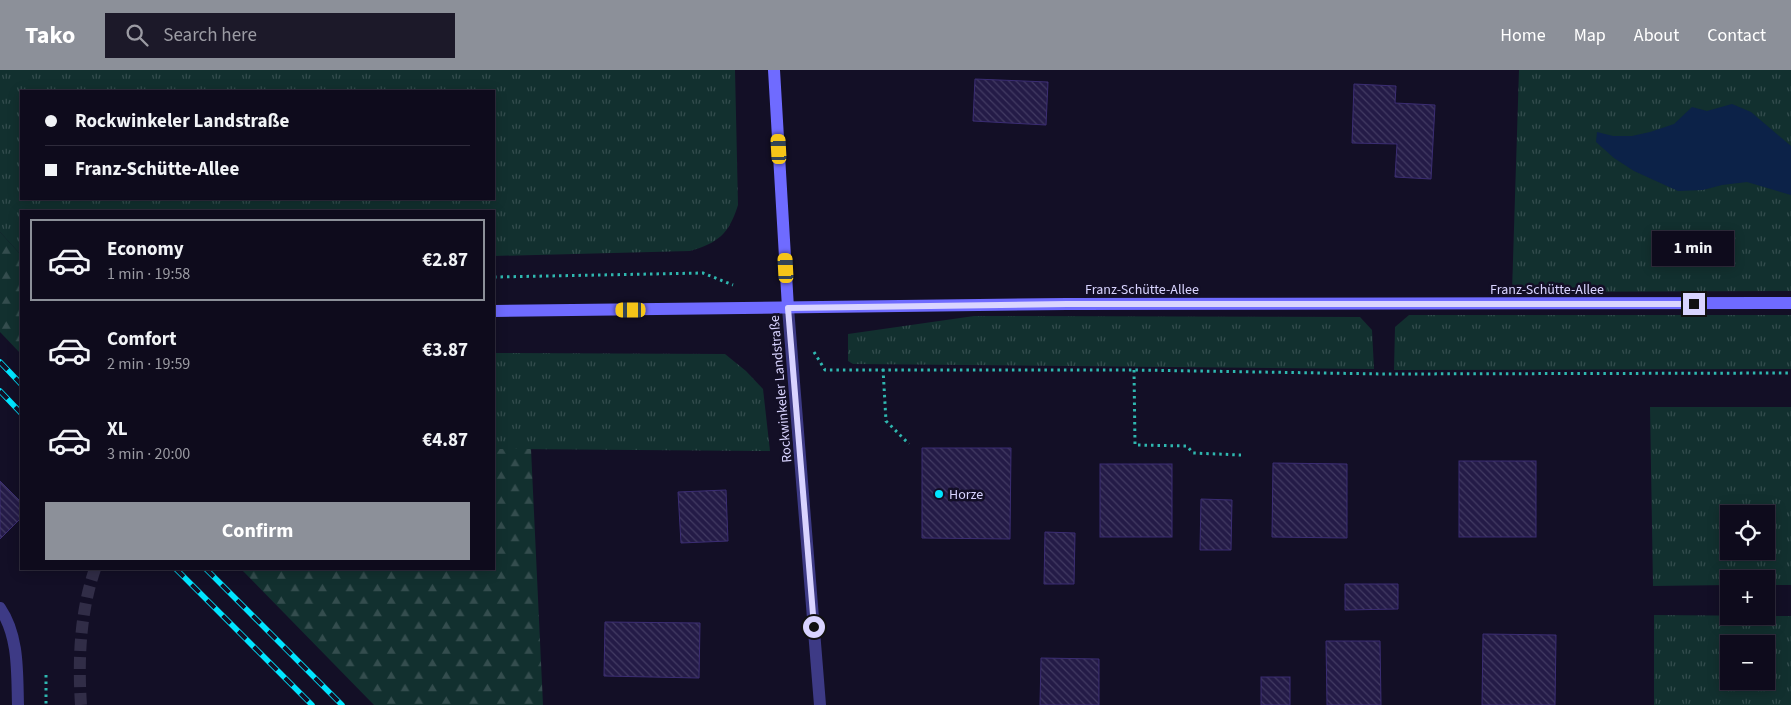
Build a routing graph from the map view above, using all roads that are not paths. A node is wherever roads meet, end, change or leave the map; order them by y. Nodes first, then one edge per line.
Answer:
1 (774, 70) edge
2 (1791, 303) edge
3 (788, 308) junction
4 (495, 311) edge
5 (0, 608) edge
6 (18, 705) edge
7 (820, 705) edge

1 - 3 main road, Rockwinkeler Landstraße
2 - 3 main road, Franz-Schütte-Allee
3 - 4 main road, Franz-Schütte-Allee
3 - 7 street, Rockwinkeler Landstraße
5 - 6 street

